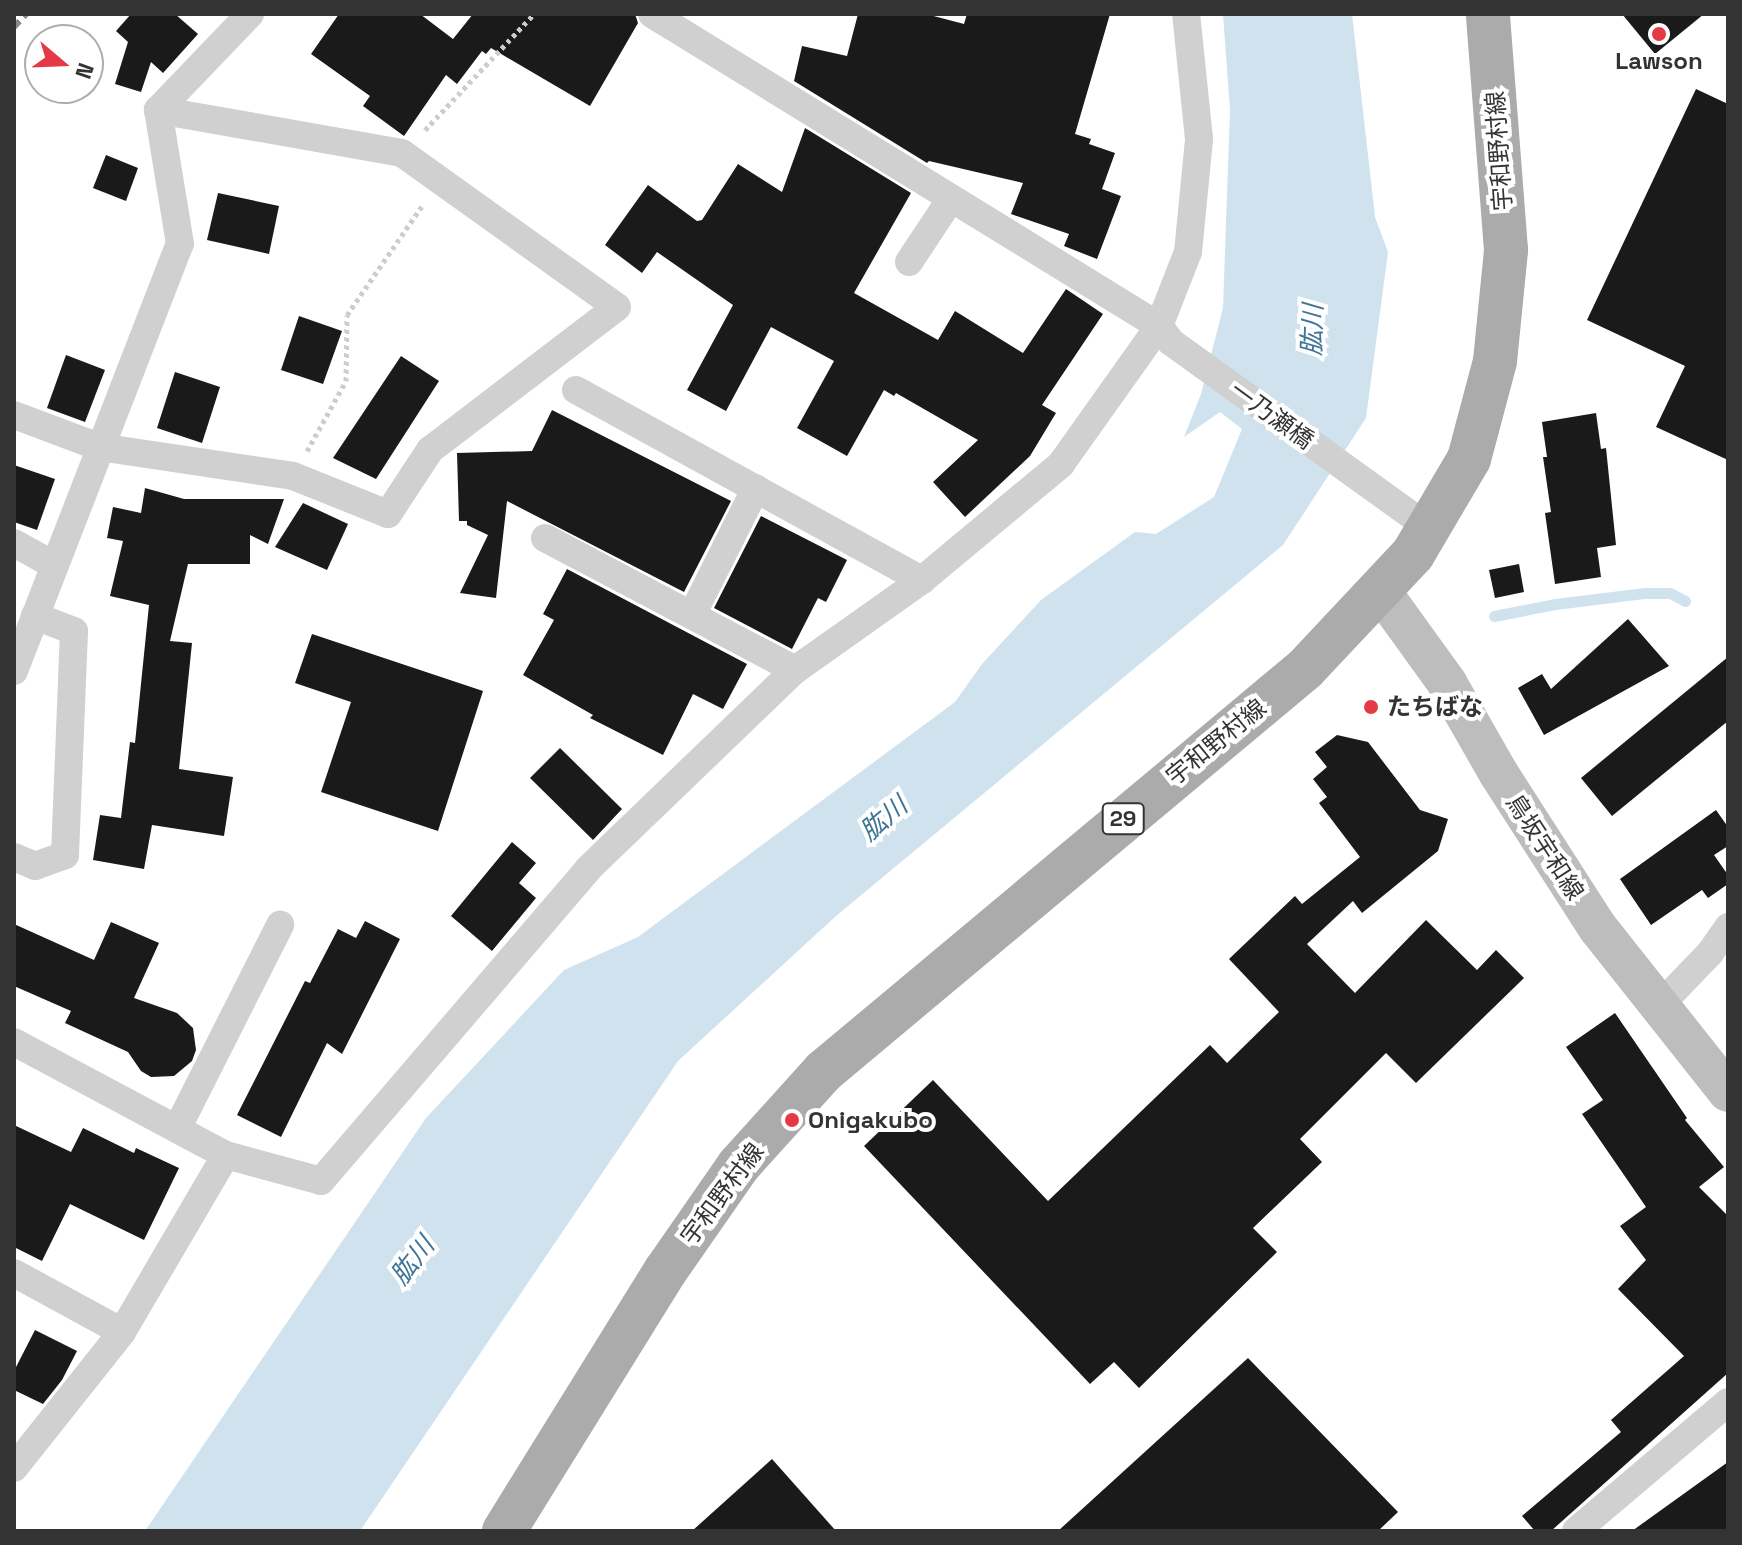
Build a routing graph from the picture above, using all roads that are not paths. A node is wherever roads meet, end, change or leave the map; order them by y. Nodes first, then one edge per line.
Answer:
1 (250, 14) edge
2 (652, 14) edge
3 (1186, 14) edge
4 (1488, 14) edge
5 (158, 110) junction
6 (950, 200) junction
7 (909, 262) dead end
8 (1165, 334) junction
9 (576, 390) dead end
10 (14, 415) edge
11 (99, 447) junction
12 (756, 488) junction
13 (1429, 528) junction
14 (545, 538) dead end
15 (14, 543) edge
16 (54, 565) junction
17 (922, 580) junction
18 (1380, 590) junction
19 (692, 615) junction
20 (35, 616) junction
21 (795, 670) junction
22 (14, 671) edge
23 (14, 857) edge
24 (280, 925) dead end
25 (1728, 927) edge
26 (1658, 1007) junction
27 (14, 1042) edge
28 (1728, 1092) edge
29 (177, 1129) junction
30 (226, 1155) junction
31 (14, 1273) edge
32 (122, 1332) junction
33 (1728, 1402) edge
34 (14, 1468) edge
35 (504, 1531) edge
36 (1576, 1531) edge

1 - 5 street
2 - 6 street, 一乃瀬橋
3 - 8 street
4 - 13 main road, 宇和野村線 / 29
5 - 11 street
5 - 11 street
6 - 7 street
6 - 8 street, 一乃瀬橋
8 - 13 street, 一乃瀬橋
8 - 17 street
9 - 12 street
10 - 11 street
11 - 16 street
12 - 17 street
12 - 19 street
13 - 18 main road, 宇和野村線 / 29
14 - 19 street
15 - 16 street
16 - 20 street
17 - 21 street
18 - 26 main road, 鳥坂宇和線
18 - 35 main road, 宇和野村線 / 29
19 - 21 street
20 - 22 street
20 - 23 street
21 - 30 street
24 - 29 street
25 - 26 street
26 - 28 main road, 鳥坂宇和線
27 - 29 street
29 - 30 street
30 - 32 street
31 - 32 street
32 - 34 street
33 - 36 street

